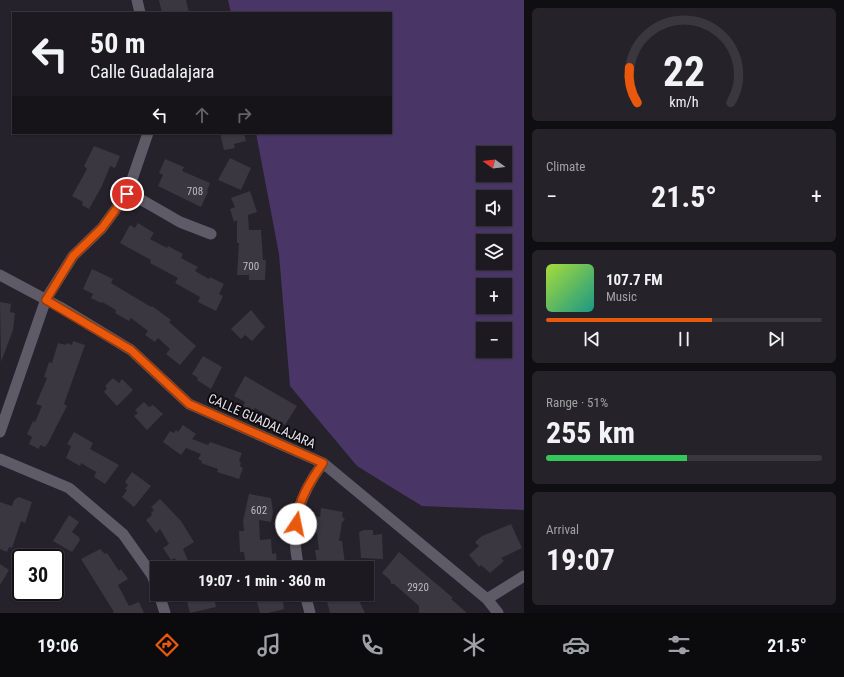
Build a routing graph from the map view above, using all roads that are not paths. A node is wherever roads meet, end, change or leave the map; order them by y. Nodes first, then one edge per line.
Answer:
1 (137, 0) edge
2 (140, 12) edge
3 (148, 134) edge
4 (127, 194) junction
5 (211, 234) dead end
6 (0, 275) edge
7 (46, 300) junction
8 (0, 432) edge
9 (0, 459) edge
10 (323, 463) junction
11 (298, 561) edge
12 (150, 572) edge
13 (524, 576) edge
14 (488, 599) junction
15 (161, 601) edge
16 (307, 601) edge
17 (165, 613) edge
18 (310, 613) edge
19 (498, 613) edge

1 - 2 street
3 - 4 street
4 - 5 street
4 - 7 street
6 - 7 street, CALLE GUADALAJARA
7 - 8 street
7 - 10 street, CALLE GUADALAJARA
9 - 12 street
10 - 11 street
10 - 14 street, CALLE GUADALAJARA
13 - 14 street
14 - 19 street, CALLE GUADALAJARA
15 - 17 street
16 - 18 street

